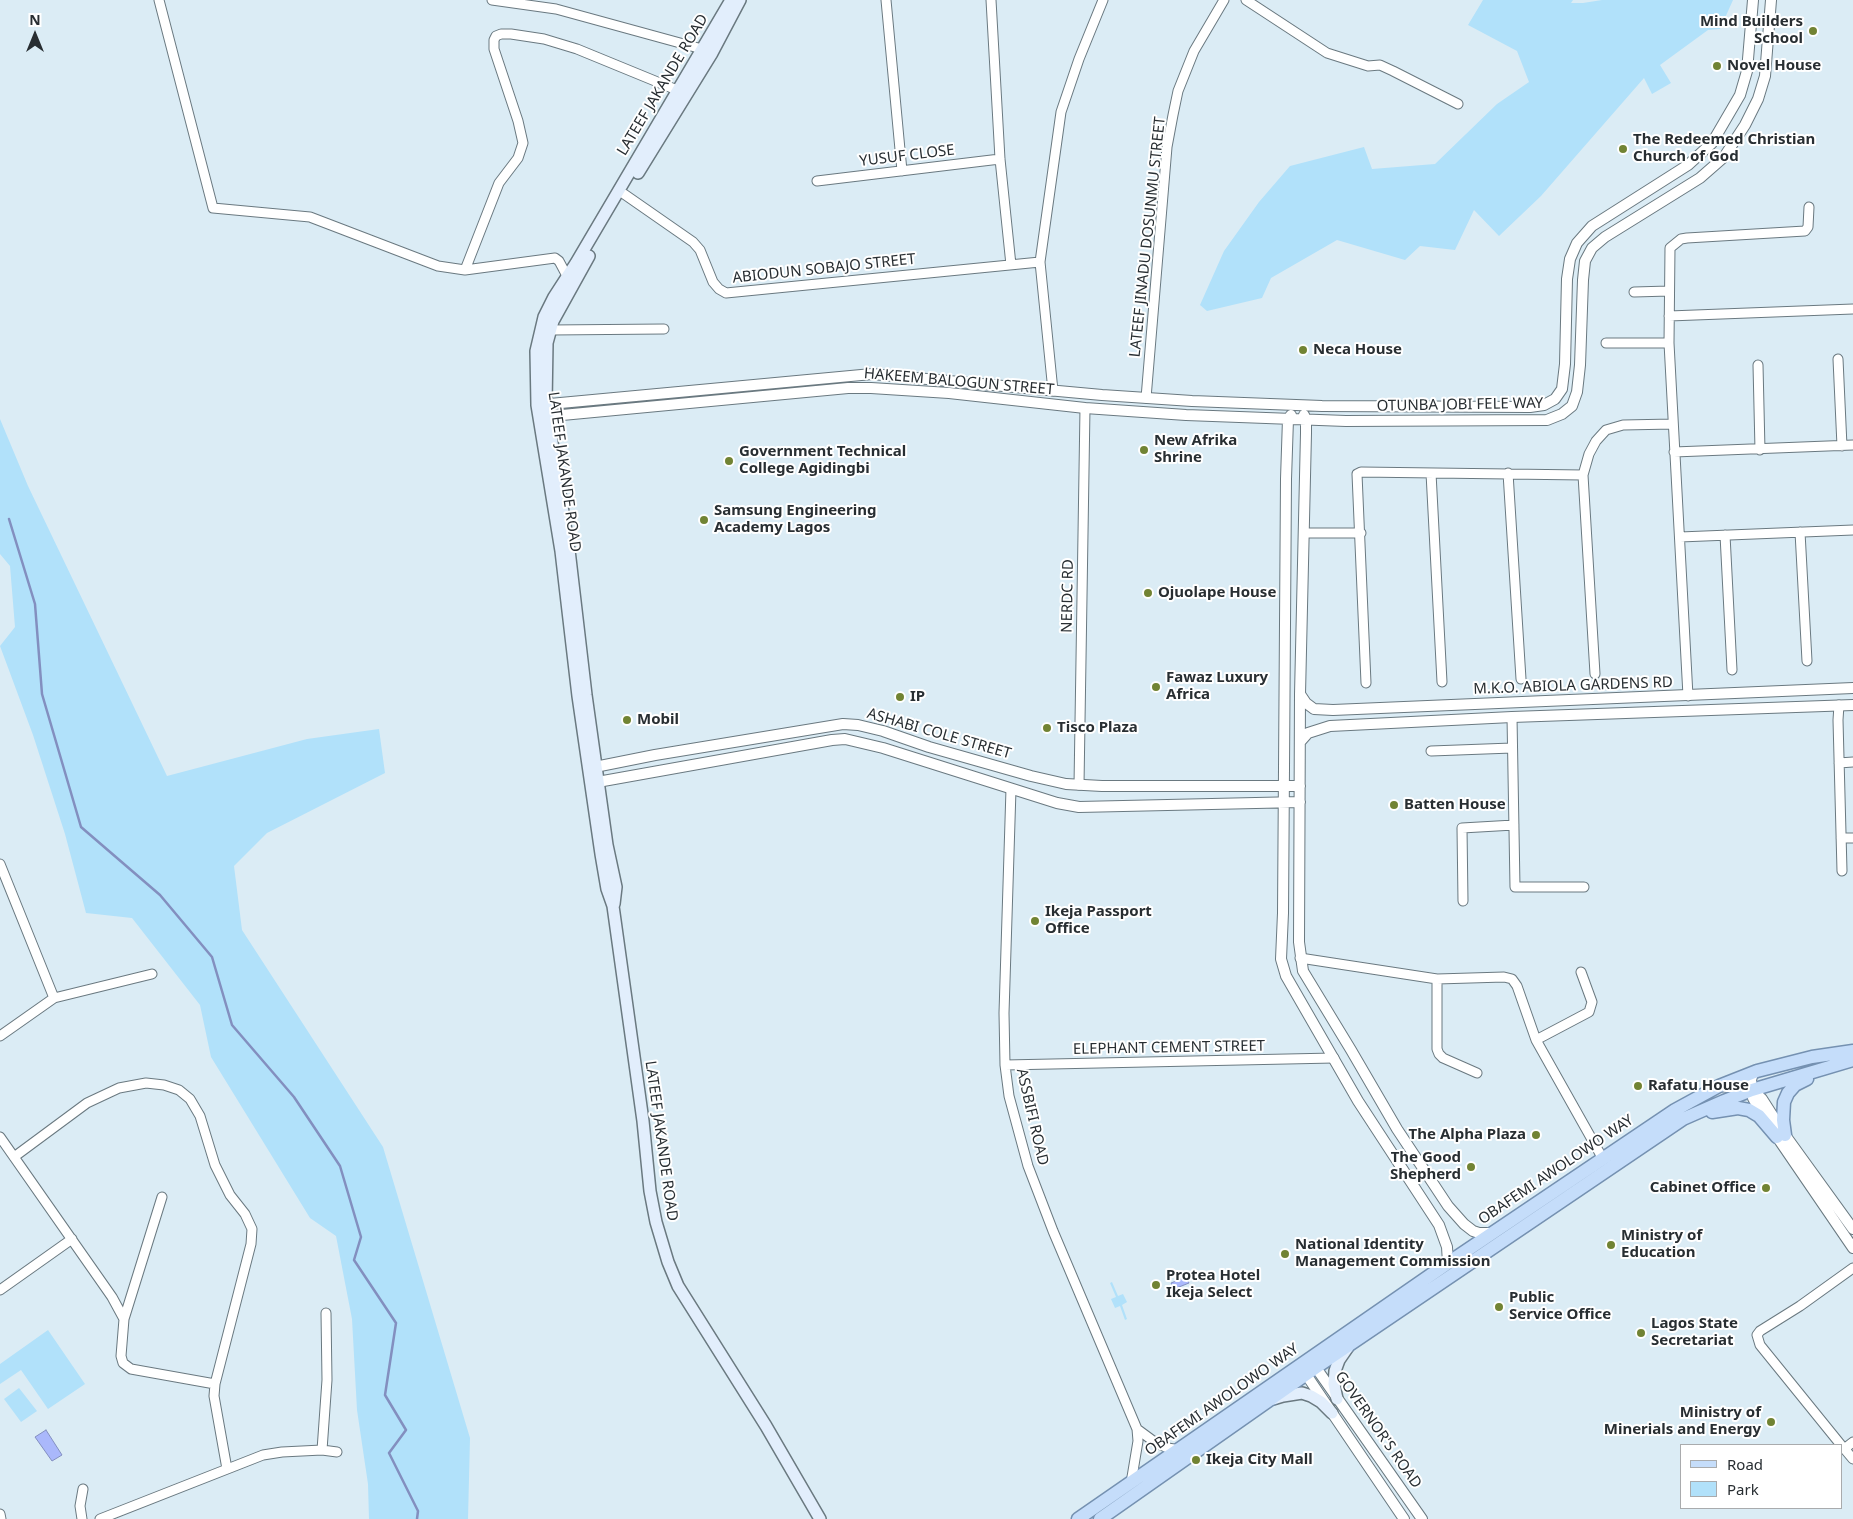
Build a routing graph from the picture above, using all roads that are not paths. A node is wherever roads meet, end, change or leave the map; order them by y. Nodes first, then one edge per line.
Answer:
1 (159, 0) edge
2 (492, 0) edge
3 (731, 0) edge
4 (740, 0) edge
5 (886, 0) edge
6 (991, 0) edge
7 (1104, 0) edge
8 (1224, 0) edge
9 (1246, 0) edge
10 (1754, 0) edge
11 (1772, 0) edge
12 (702, 49) junction
13 (677, 90) junction
14 (1458, 104) dead end
15 (1000, 159) junction
16 (902, 171) junction
17 (817, 181) dead end
18 (624, 194) junction
19 (1809, 207) dead end
20 (1040, 262) junction
21 (1011, 265) junction
22 (465, 270) junction
23 (567, 276) junction
24 (1669, 291) junction
25 (1634, 292) dead end
26 (1853, 309) edge
27 (1567, 311) junction
28 (1582, 312) junction
29 (1669, 316) junction
30 (664, 329) dead end
31 (551, 330) junction
32 (1606, 343) dead end
33 (1669, 343) junction
34 (1838, 359) dead end
35 (1758, 365) dead end
36 (978, 383) junction
37 (1053, 391) junction
38 (677, 392) junction
39 (976, 396) junction
40 (1146, 398) junction
41 (542, 404) junction
42 (677, 404) junction
43 (1300, 405) junction
44 (1084, 408) junction
45 (543, 417) junction
46 (1288, 419) junction
47 (1306, 420) junction
48 (1673, 424) junction
49 (1853, 445) edge
50 (1842, 446) junction
51 (1760, 450) junction
52 (1674, 452) junction
53 (1431, 473) junction
54 (1508, 473) junction
55 (1583, 475) junction
56 (1286, 479) junction
57 (1305, 479) junction
58 (1853, 530) edge
59 (1800, 532) junction
60 (1304, 533) junction
61 (1361, 533) junction
62 (1725, 535) junction
63 (1680, 536) junction
64 (1806, 662) dead end
65 (1732, 670) dead end
66 (1595, 674) dead end
67 (1520, 678) dead end
68 (1442, 682) dead end
69 (1366, 683) dead end
70 (1853, 688) edge
71 (1300, 694) junction
72 (1688, 696) junction
73 (1610, 699) junction
74 (1839, 705) junction
75 (1853, 705) edge
76 (1610, 714) junction
77 (1512, 717) junction
78 (1300, 742) junction
79 (1512, 748) junction
80 (1431, 751) dead end
81 (646, 757) junction
82 (1853, 762) edge
83 (1839, 763) junction
84 (593, 768) junction
85 (649, 773) junction
86 (595, 782) junction
87 (1079, 785) junction
88 (1228, 786) junction
89 (1283, 786) junction
90 (1300, 786) junction
91 (1011, 790) junction
92 (1300, 802) junction
93 (1283, 803) junction
94 (1228, 804) junction
95 (1514, 825) junction
96 (1841, 838) junction
97 (1853, 838) edge
98 (0, 864) edge
99 (1842, 871) dead end
100 (1584, 887) dead end
101 (1462, 902) dead end
102 (1300, 958) junction
103 (1582, 972) dead end
104 (152, 974) dead end
105 (1437, 979) junction
106 (54, 998) junction
107 (0, 1036) edge
108 (1536, 1040) junction
109 (1853, 1051) edge
110 (1334, 1058) junction
111 (1848, 1062) edge
112 (1005, 1066) junction
113 (1477, 1073) dead end
114 (1753, 1073) junction
115 (1719, 1086) junction
116 (1752, 1090) junction
117 (1683, 1119) junction
118 (1781, 1136) junction
119 (0, 1137) edge
120 (14, 1157) junction
121 (1602, 1159) junction
122 (1435, 1186) junction
123 (1421, 1195) junction
124 (162, 1197) dead end
125 (1853, 1229) edge
126 (1493, 1233) junction
127 (72, 1238) junction
128 (1853, 1248) edge
129 (1448, 1263) junction
130 (1853, 1268) edge
131 (0, 1290) edge
132 (326, 1313) dead end
133 (124, 1320) junction
134 (1349, 1346) junction
135 (1307, 1367) junction
136 (215, 1384) junction
137 (1337, 1399) junction
138 (1267, 1402) junction
139 (1332, 1413) junction
140 (1136, 1429) junction
141 (1840, 1444) edge
142 (1843, 1448) edge
143 (322, 1450) junction
144 (1179, 1450) junction
145 (337, 1452) dead end
146 (1853, 1459) edge
147 (227, 1468) junction
148 (1131, 1483) junction
149 (83, 1489) dead end
150 (0, 1514) edge
151 (1, 1519) edge
152 (82, 1519) edge
153 (100, 1519) edge
154 (820, 1519) edge
155 (1078, 1519) edge
156 (1100, 1519) edge
157 (1404, 1519) edge
158 (1422, 1519) edge

1 - 22 street
2 - 12 street
3 - 12 main road, LATEEF JAKANDE ROAD
4 - 18 main road, LATEEF JAKANDE ROAD
5 - 16 street
6 - 15 street
7 - 20 street, HAKEEM BALOGUN STREET
8 - 40 street, LATEEF JINADU DOSUNMU STREET
9 - 14 street
10 - 27 street, OTUNBA JOBI FELE WAY
11 - 28 street, OTUNBA JOBI FELE WAY
12 - 13 main road, LATEEF JAKANDE ROAD
13 - 22 street
13 - 23 main road, LATEEF JAKANDE ROAD
15 - 16 street, YUSUF CLOSE
15 - 21 street
16 - 17 street, YUSUF CLOSE
18 - 21 street, ABIODUN SOBAJO STREET
18 - 31 main road, LATEEF JAKANDE ROAD
19 - 24 street
20 - 21 street, ABIODUN SOBAJO STREET
20 - 37 street, HAKEEM BALOGUN STREET
22 - 23 street
23 - 41 main road, LATEEF JAKANDE ROAD
24 - 25 street
24 - 29 street
26 - 29 street
27 - 28 street
27 - 43 street, OTUNBA JOBI FELE WAY
28 - 47 street, OTUNBA JOBI FELE WAY
29 - 33 street
30 - 31 street
31 - 41 main road, LATEEF JAKANDE ROAD
32 - 33 street
33 - 48 street
34 - 50 street
35 - 51 street
36 - 37 street, HAKEEM BALOGUN STREET
36 - 38 street, HAKEEM BALOGUN STREET
36 - 39 street
37 - 40 street, HAKEEM BALOGUN STREET
38 - 41 street, HAKEEM BALOGUN STREET
38 - 42 street
39 - 42 street, HAKEEM BALOGUN STREET
39 - 44 street, HAKEEM BALOGUN STREET
40 - 43 street, HAKEEM BALOGUN STREET
41 - 45 main road, LATEEF JAKANDE ROAD
42 - 45 street, HAKEEM BALOGUN STREET
43 - 46 street
43 - 47 street
44 - 46 street, HAKEEM BALOGUN STREET
44 - 87 street, NERDC RD
45 - 84 main road, LATEEF JAKANDE ROAD
46 - 47 street, OTUNBA JOBI FELE WAY
46 - 56 street
47 - 57 street
48 - 52 street
48 - 55 street
49 - 50 street
50 - 51 street
51 - 52 street
52 - 63 street
53 - 54 street
53 - 61 street
53 - 68 street
54 - 55 street
54 - 67 street
55 - 66 street
56 - 57 street
56 - 89 street
57 - 60 street
58 - 59 street
59 - 62 street
59 - 64 street
60 - 61 street
60 - 71 street
61 - 69 street
62 - 63 street
62 - 65 street
63 - 72 street
70 - 72 street, M.K.O. ABIOLA GARDENS RD
71 - 73 street, M.K.O. ABIOLA GARDENS RD
71 - 78 street
72 - 73 street, M.K.O. ABIOLA GARDENS RD
73 - 76 street
74 - 75 street, M.K.O. ABIOLA GARDENS RD
74 - 76 street, M.K.O. ABIOLA GARDENS RD
74 - 83 street
76 - 77 street, M.K.O. ABIOLA GARDENS RD
77 - 78 street, M.K.O. ABIOLA GARDENS RD
77 - 79 street
78 - 90 street
79 - 80 street
79 - 95 street
81 - 84 street, ASHABI COLE STREET
81 - 85 street
81 - 87 street, ASHABI COLE STREET
82 - 83 street
83 - 96 street
84 - 86 main road, LATEEF JAKANDE ROAD
85 - 86 street, ASHABI COLE STREET
85 - 91 street, ASHABI COLE STREET
86 - 154 main road, LATEEF JAKANDE ROAD
87 - 88 street, ASHABI COLE STREET
88 - 89 street, ASHABI COLE STREET
88 - 94 street
89 - 90 street, ASHABI COLE STREET
89 - 93 street
90 - 92 street
91 - 94 street, ASHABI COLE STREET
91 - 112 street, ASSBIFI ROAD
92 - 93 street, ASHABI COLE STREET
92 - 102 street
93 - 94 street, ASHABI COLE STREET
93 - 110 street
95 - 100 street
95 - 101 street
96 - 97 street
96 - 99 street
98 - 106 street
102 - 105 street
102 - 122 street
103 - 108 street
104 - 106 street
105 - 108 street
105 - 113 street
106 - 107 street
108 - 121 street
109 - 114 main road, OBAFEMI AWOLOWO WAY
110 - 112 street, ELEPHANT CEMENT STREET
110 - 123 street
111 - 116 main road, OBAFEMI AWOLOWO WAY
111 - 118 main road
112 - 140 street, ASSBIFI ROAD
114 - 115 main road, OBAFEMI AWOLOWO WAY
114 - 116 street
115 - 116 street
115 - 121 main road, OBAFEMI AWOLOWO WAY
116 - 117 main road, OBAFEMI AWOLOWO WAY
116 - 118 street
117 - 118 main road
117 - 134 main road, OBAFEMI AWOLOWO WAY
118 - 125 street
118 - 128 street
119 - 120 street
120 - 127 street
120 - 136 street
121 - 126 main road, OBAFEMI AWOLOWO WAY
122 - 123 street
122 - 126 street
123 - 129 street
124 - 133 street
126 - 129 main road, OBAFEMI AWOLOWO WAY
127 - 131 street
127 - 133 street
129 - 135 main road, OBAFEMI AWOLOWO WAY
130 - 141 street
132 - 143 street
133 - 136 street
134 - 135 main road, OBAFEMI AWOLOWO WAY
134 - 137 main road
135 - 137 street, GOVERNOR'S ROAD
135 - 138 main road, OBAFEMI AWOLOWO WAY
135 - 139 street, GOVERNOR'S ROAD
135 - 144 main road, OBAFEMI AWOLOWO WAY
136 - 147 street
137 - 158 street, GOVERNOR'S ROAD
138 - 139 main road
138 - 156 main road, OBAFEMI AWOLOWO WAY
139 - 157 street, GOVERNOR'S ROAD
140 - 144 street
140 - 148 street
142 - 146 street
143 - 145 street
143 - 147 street
144 - 148 main road, OBAFEMI AWOLOWO WAY
147 - 153 street
148 - 155 main road, OBAFEMI AWOLOWO WAY
149 - 152 street
150 - 151 street

